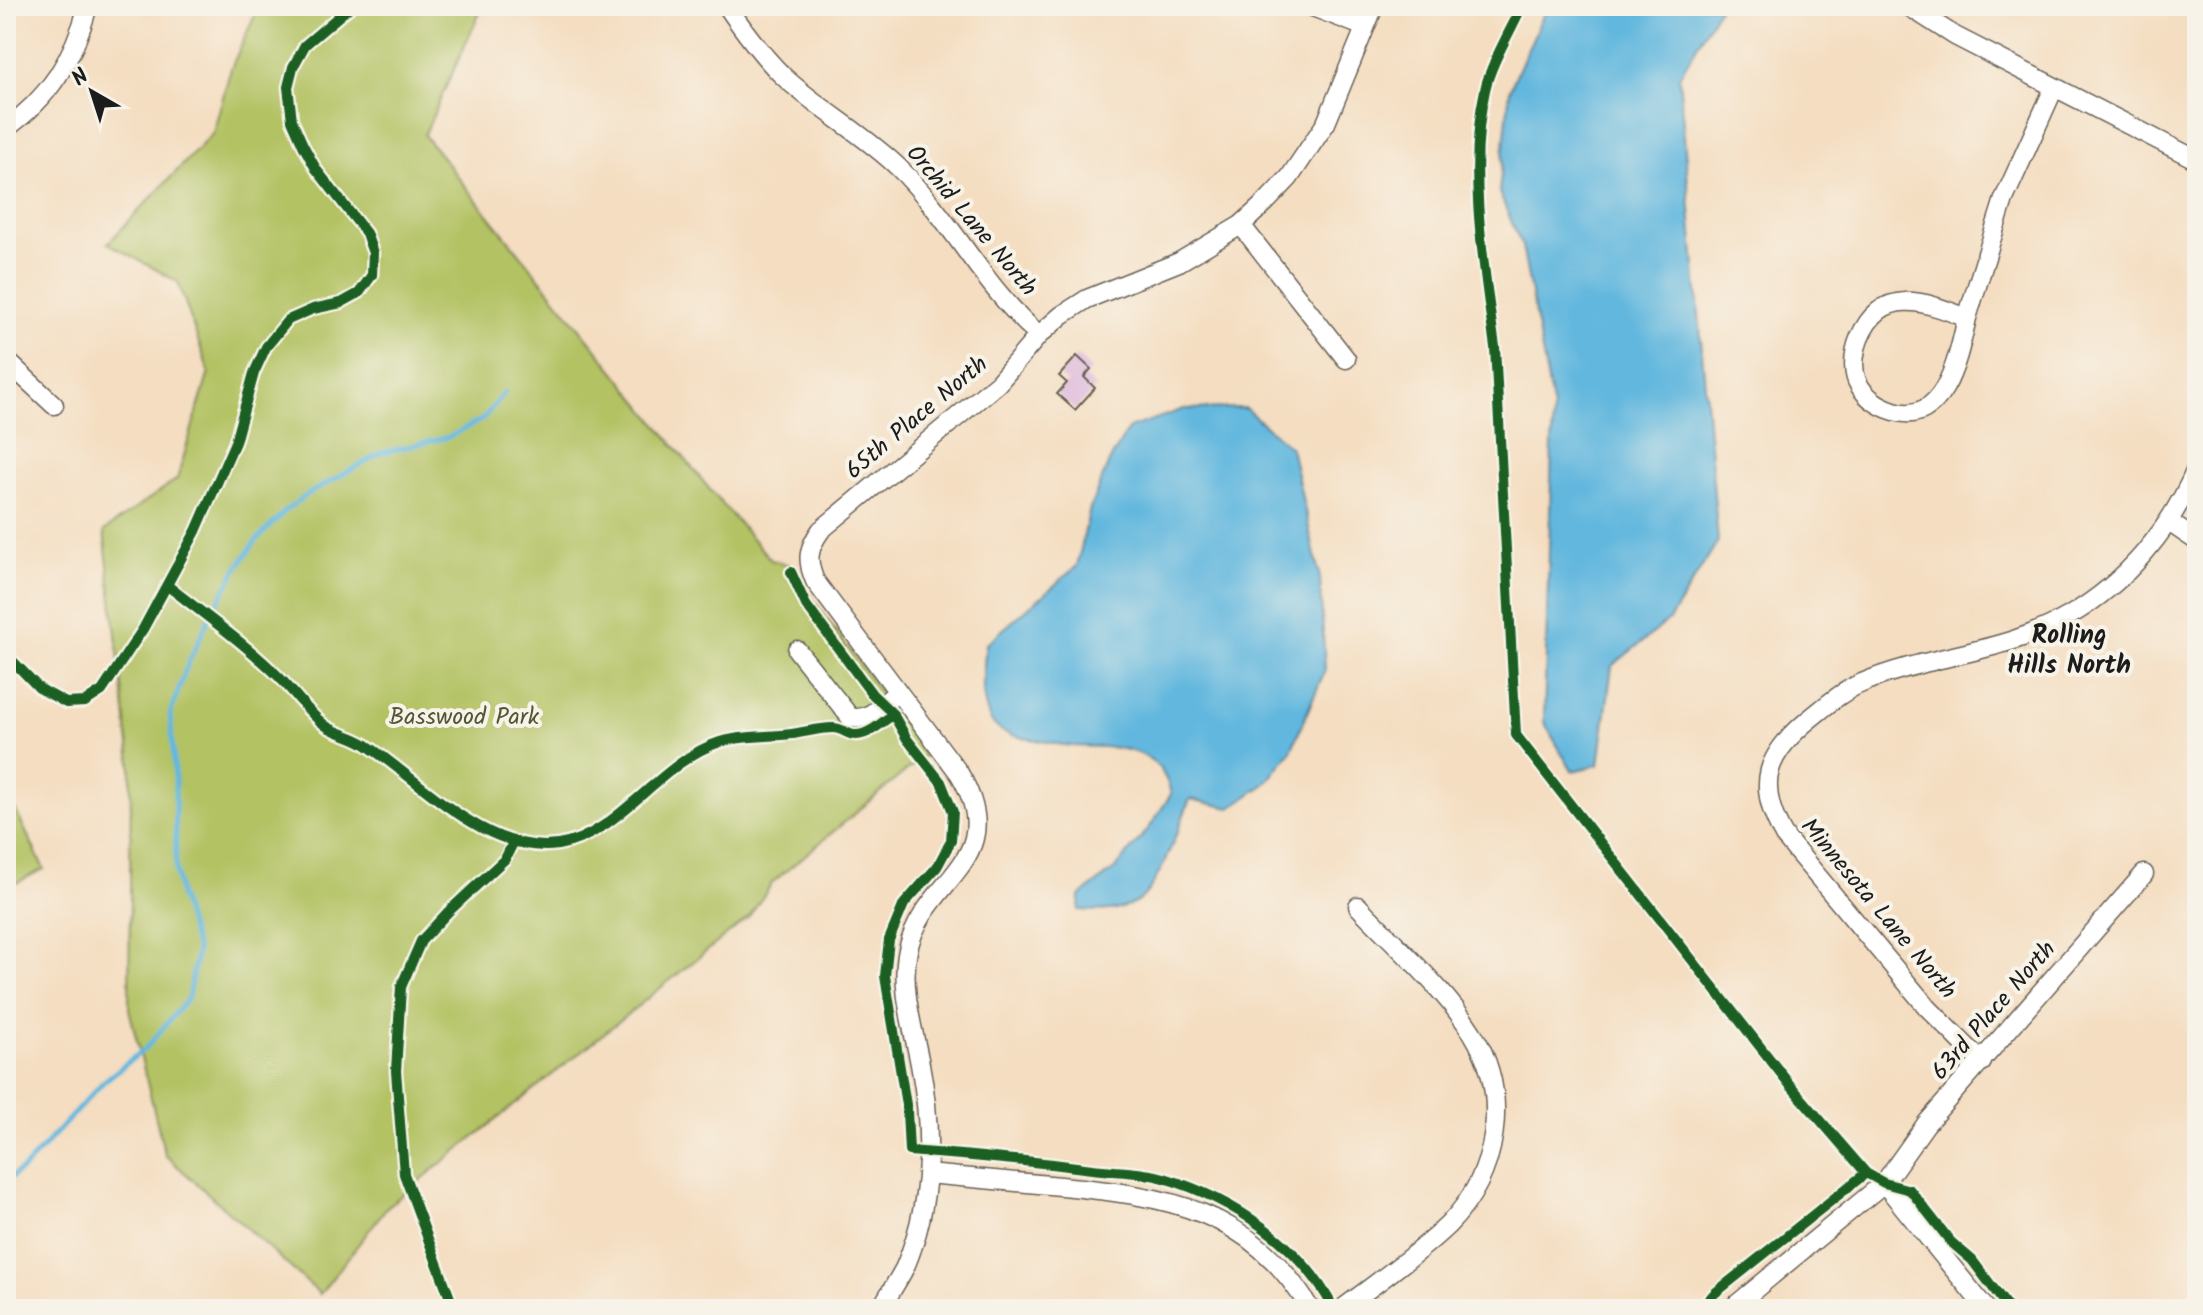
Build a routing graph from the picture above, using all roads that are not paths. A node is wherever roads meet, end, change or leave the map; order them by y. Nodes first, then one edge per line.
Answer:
1 (88, 6) edge
2 (727, 6) edge
3 (1310, 6) edge
4 (1374, 6) edge
5 (1908, 6) edge
6 (1365, 27) junction
7 (2054, 88) junction
8 (6, 128) edge
9 (2197, 160) edge
10 (1241, 225) junction
11 (1967, 318) junction
12 (1039, 335) junction
13 (1346, 359) dead end
14 (6, 360) edge
15 (54, 405) dead end
16 (2197, 467) edge
17 (2169, 522) junction
18 (2197, 541) edge
19 (797, 650) dead end
20 (897, 692) junction
21 (2144, 874) dead end
22 (1358, 906) dead end
23 (1982, 1062) junction
24 (927, 1174) junction
25 (1884, 1183) junction
26 (881, 1309) edge
27 (1310, 1309) edge
28 (1342, 1309) edge
29 (1731, 1309) edge
30 (1986, 1309) edge

1 - 8 street
2 - 12 street, Orchid Lane North
3 - 6 street
4 - 6 street, 65th Place North
5 - 7 street
6 - 10 street, 65th Place North
7 - 9 street
7 - 11 street
10 - 12 street, 65th Place North
10 - 13 street
11 - 11 street
12 - 20 street, 65th Place North
14 - 15 street
16 - 17 street, Minnesota Lane North
17 - 18 street
17 - 23 street, Minnesota Lane North
19 - 20 street
20 - 24 street, 65th Place North
21 - 23 street, 63rd Place North
22 - 28 street
23 - 25 street, 63rd Place North
24 - 26 street, 65th Place North
24 - 27 street
25 - 29 street, 63rd Place North
25 - 30 street

